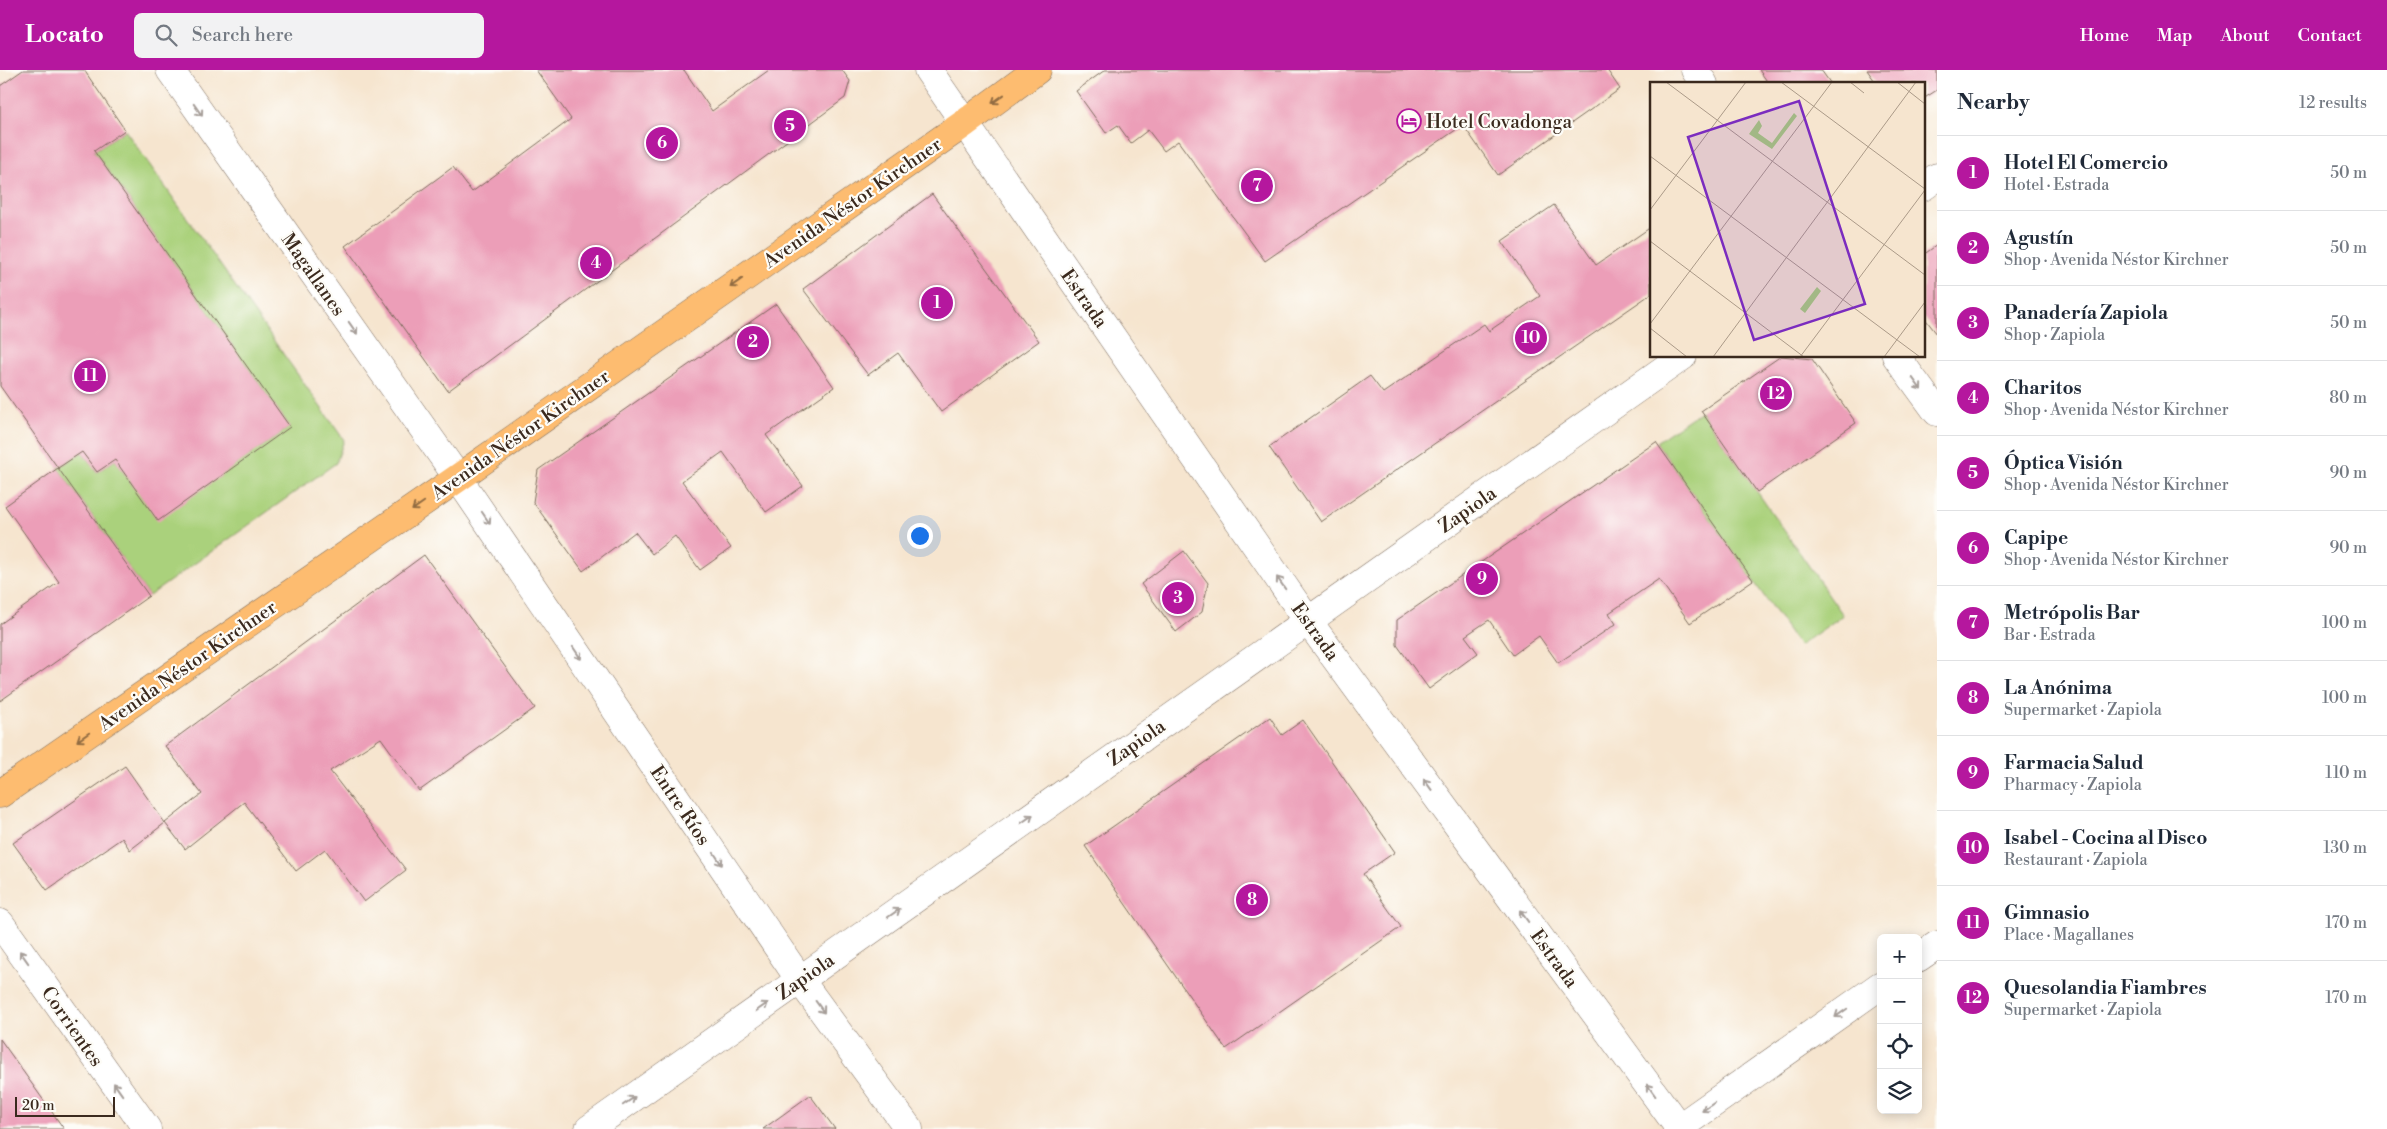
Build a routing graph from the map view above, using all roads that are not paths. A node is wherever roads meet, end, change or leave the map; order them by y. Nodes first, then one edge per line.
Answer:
1 (170, 70) edge
2 (928, 70) edge
3 (1037, 70) edge
4 (1695, 70) edge
5 (1703, 82) edge
6 (965, 123) junction
7 (1937, 177) edge
8 (1924, 186) edge
9 (1680, 358) edge
10 (1897, 358) edge
11 (1937, 412) edge
12 (458, 478) junction
13 (1308, 621) junction
14 (0, 794) edge
15 (0, 923) edge
16 (1937, 945) edge
17 (1922, 955) edge
18 (800, 980) junction
19 (1877, 988) edge
20 (147, 1129) edge
21 (589, 1129) edge
22 (909, 1129) edge
23 (1679, 1129) edge

1 -> 12 street, Magallanes
2 - 6 street, Estrada
3 -> 6 main road, Avenida Néstor Kirchner
4 - 5 street
6 -> 12 main road, Avenida Néstor Kirchner
13 -> 6 street, Estrada
7 - 8 street
9 - 13 street, Zapiola
10 -> 11 street
12 -> 14 main road, Avenida Néstor Kirchner
12 -> 18 street, Entre Ríos
18 -> 13 street, Zapiola
23 -> 13 street, Estrada
20 -> 15 street, Corrientes
16 - 17 street
21 -> 18 street, Zapiola
18 -> 22 street, Entre Ríos
19 -> 23 street

